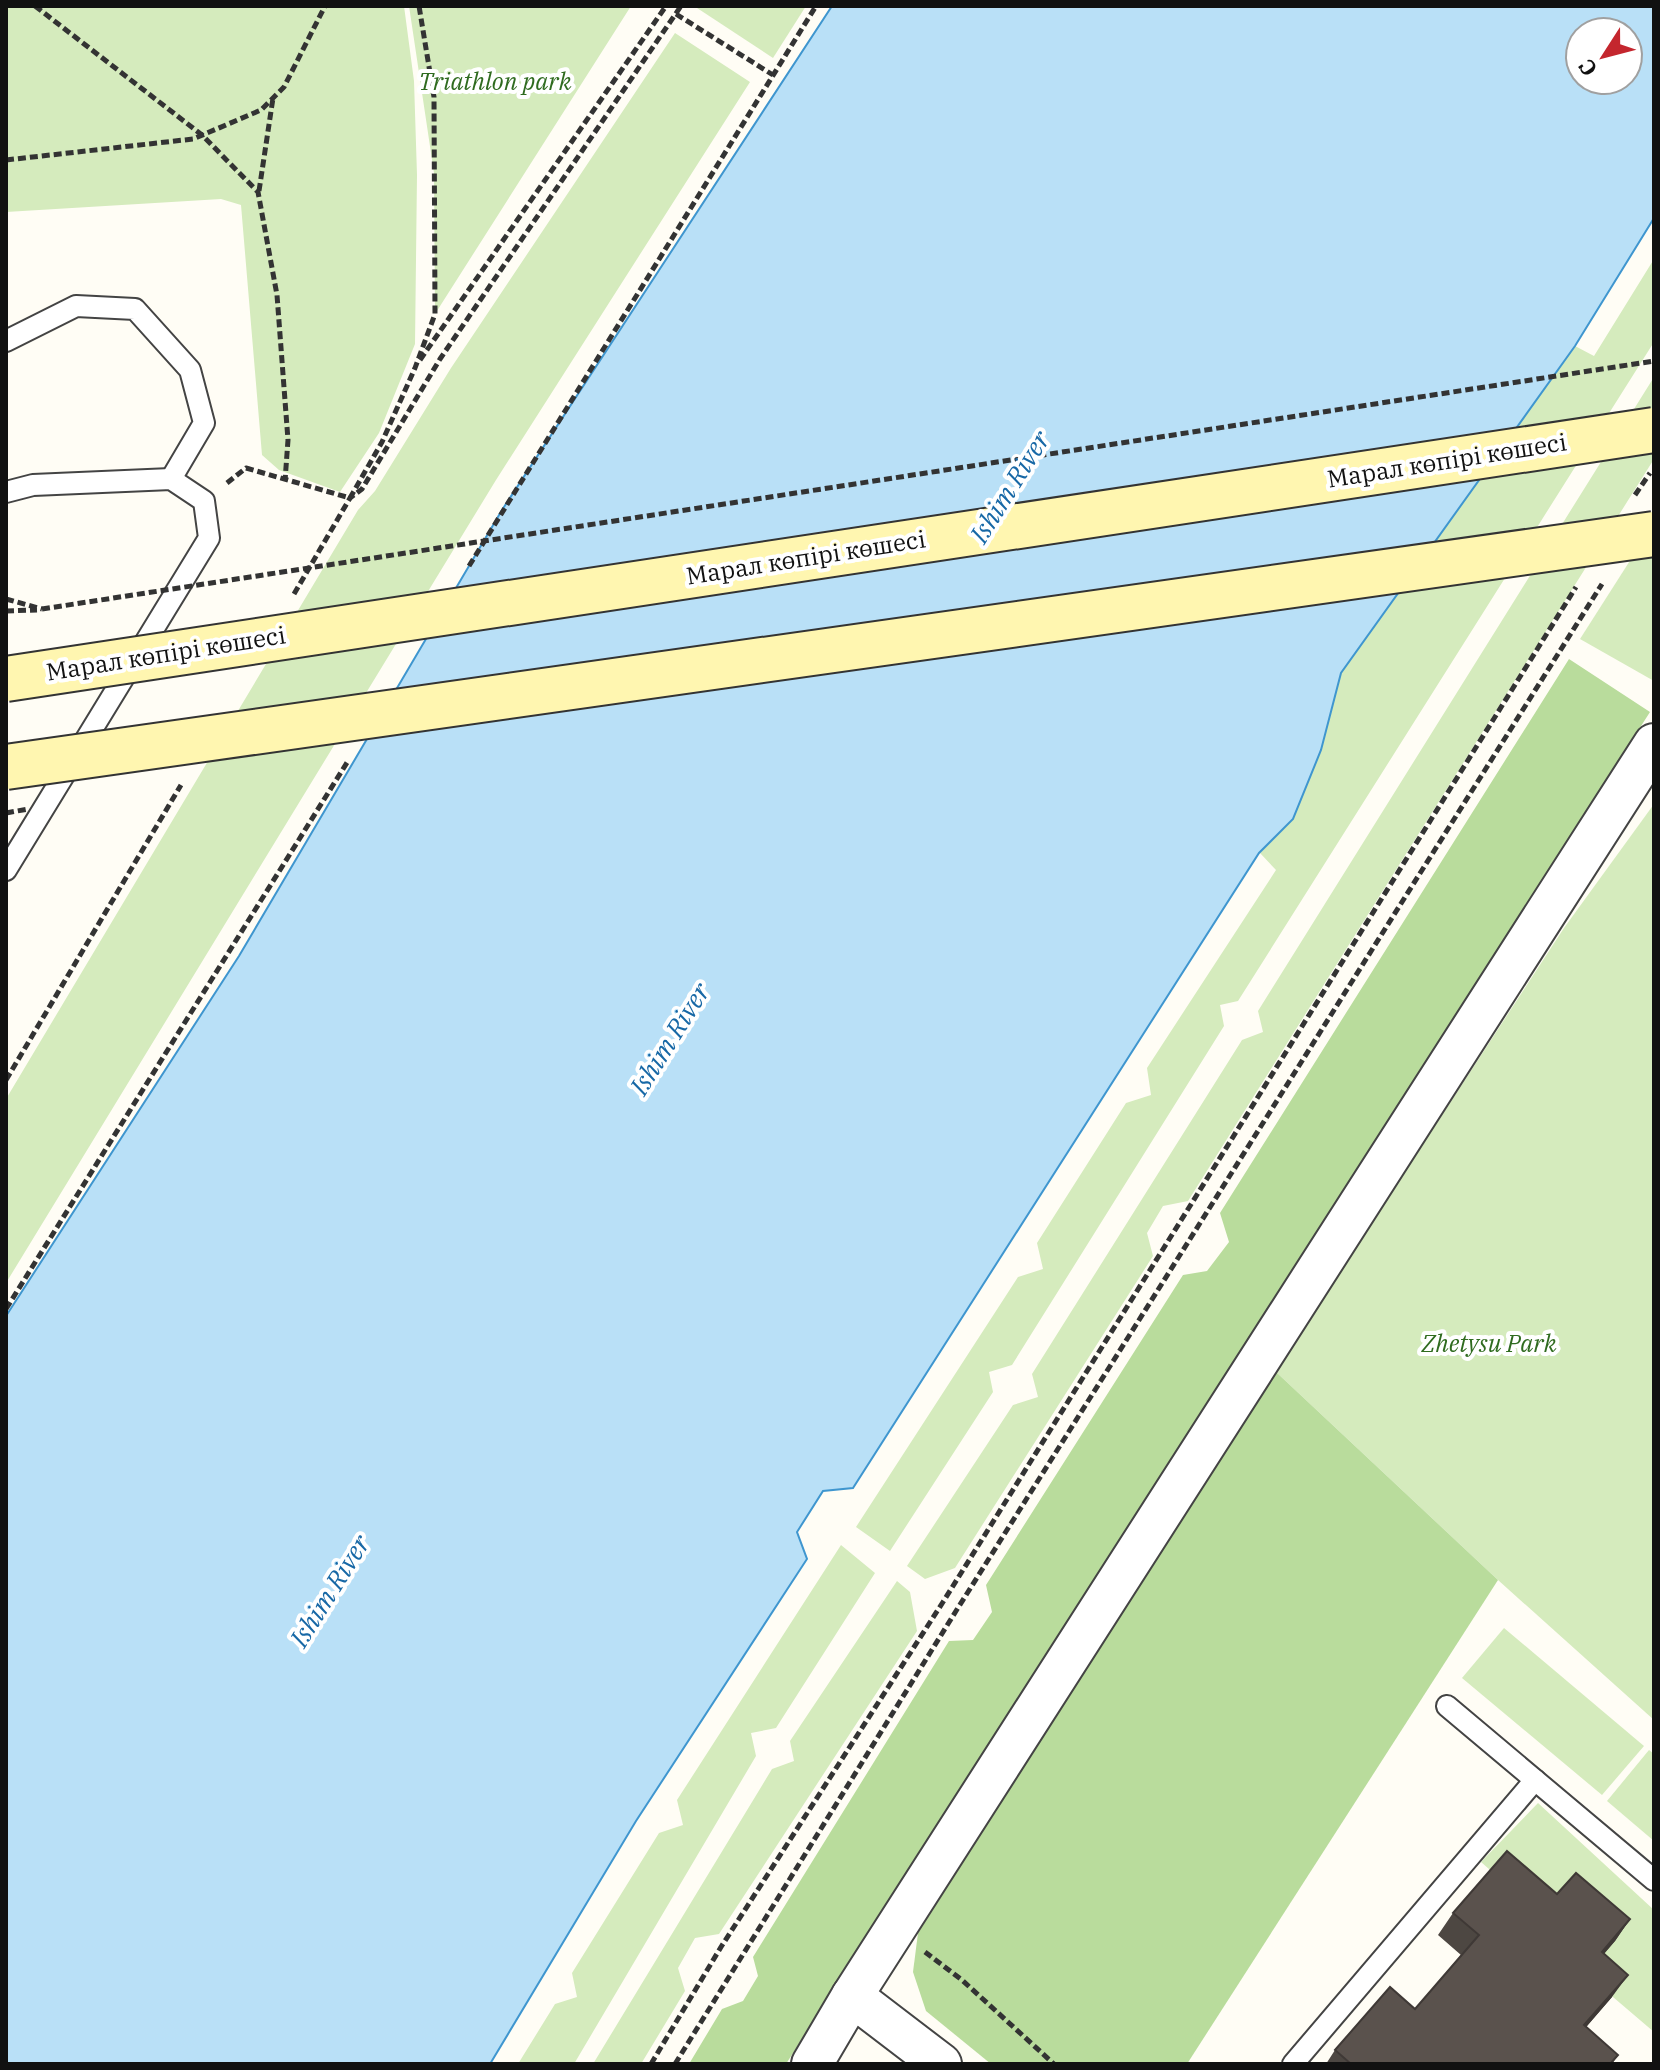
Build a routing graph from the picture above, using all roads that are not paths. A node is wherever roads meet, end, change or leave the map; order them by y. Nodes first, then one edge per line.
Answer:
1 (6, 341) edge
2 (1654, 430) edge
3 (171, 479) junction
4 (6, 492) edge
5 (1642, 519) edge
6 (6, 679) edge
7 (1654, 744) edge
8 (6, 767) edge
9 (6, 870) edge
10 (1447, 1706) dead end
11 (1535, 1780) junction
12 (1654, 1880) edge
13 (852, 1996) junction
14 (812, 2064) edge
15 (941, 2064) edge
16 (1293, 2064) edge

1 - 3 lane
2 - 6 main road, Марал көпірі көшесі, bridge
3 - 4 lane
3 - 9 lane
5 - 8 main road, bridge
7 - 13 street
10 - 11 lane
11 - 12 lane
11 - 16 lane
13 - 14 street
13 - 15 street

